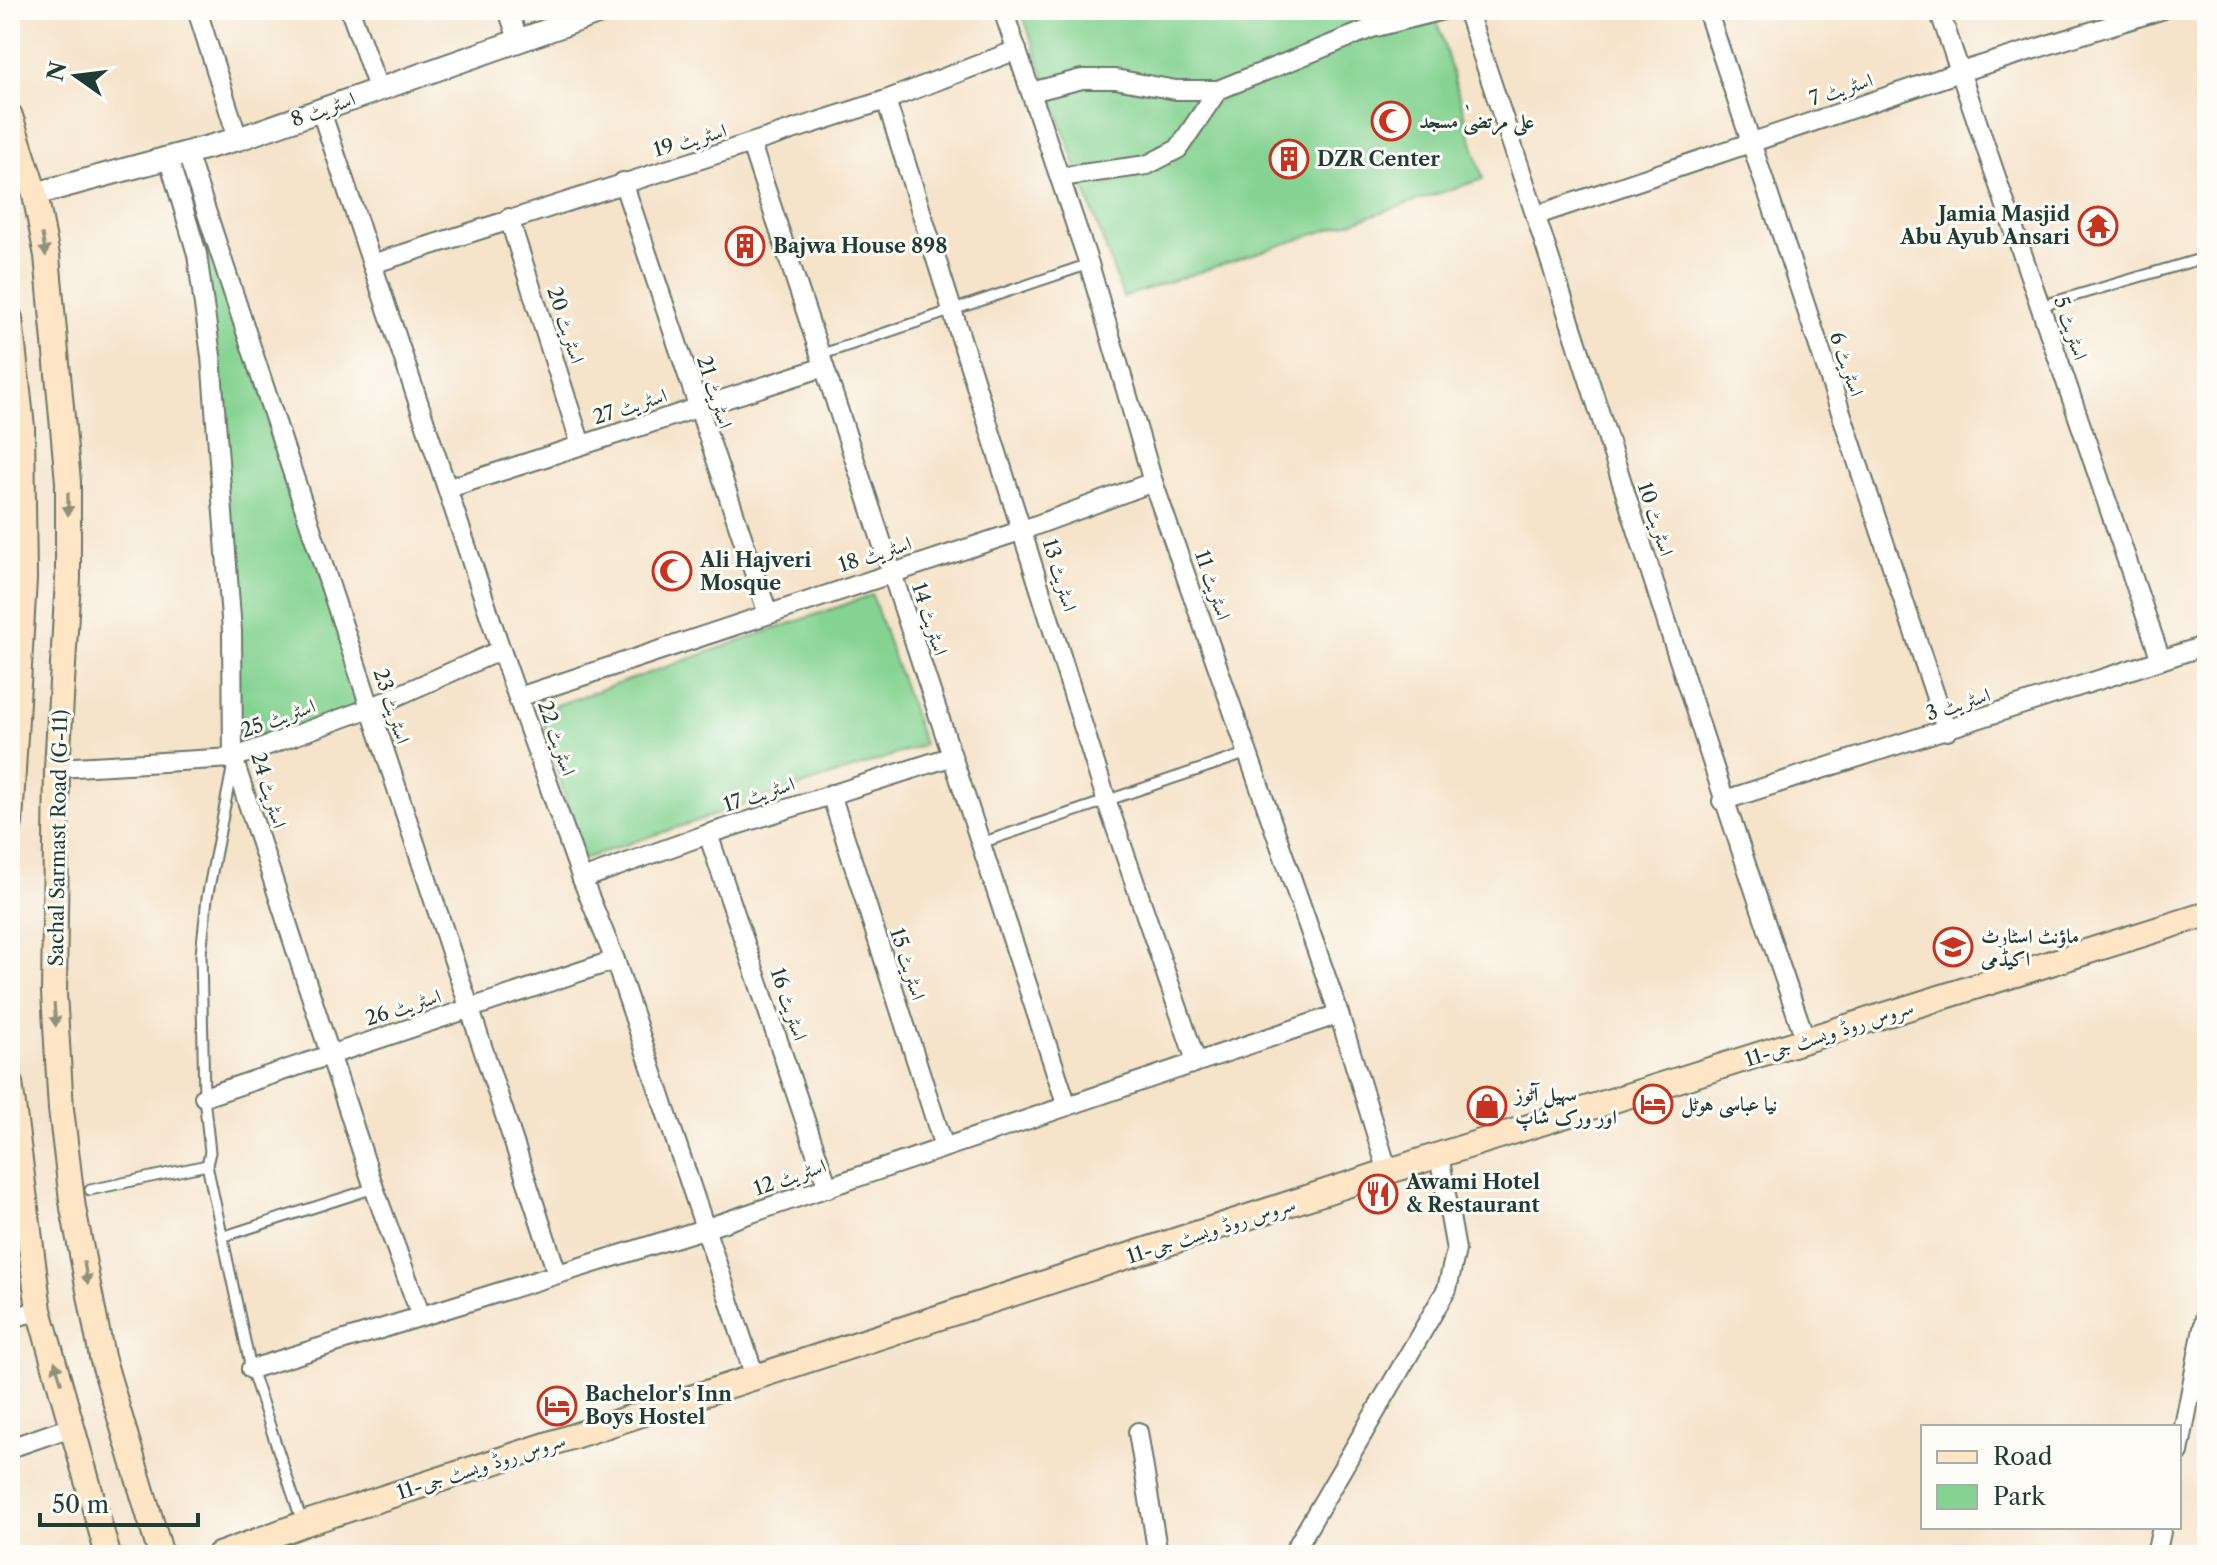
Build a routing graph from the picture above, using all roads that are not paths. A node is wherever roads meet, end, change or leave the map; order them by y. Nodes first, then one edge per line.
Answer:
1 (197, 10) edge
2 (350, 10) edge
3 (508, 10) edge
4 (606, 10) edge
5 (1003, 10) edge
6 (1443, 10) edge
7 (1467, 10) edge
8 (1707, 10) edge
9 (1939, 10) edge
10 (2161, 10) edge
11 (519, 42) junction
12 (1017, 50) junction
13 (1960, 72) junction
14 (378, 88) junction
15 (1218, 90) junction
16 (1031, 92) junction
17 (886, 100) junction
18 (321, 111) junction
19 (10, 116) edge
20 (238, 139) junction
21 (1750, 142) junction
22 (751, 144) junction
23 (178, 157) junction
24 (1060, 177) junction
25 (623, 182) junction
26 (35, 194) junction
27 (1537, 215) junction
28 (509, 218) junction
29 (2207, 257) edge
30 (372, 264) junction
31 (1089, 264) junction
32 (2040, 306) junction
33 (951, 313) junction
34 (10, 319) edge
35 (822, 361) junction
36 (696, 407) junction
37 (581, 445) junction
38 (1153, 482) junction
39 (449, 488) junction
40 (1023, 530) junction
41 (892, 572) junction
42 (17, 578) edge
43 (68, 579) junction
44 (768, 614) junction
45 (2207, 645) edge
46 (501, 650) junction
47 (2161, 660) junction
48 (519, 697) junction
49 (370, 708) junction
50 (1947, 731) junction
51 (1249, 753) junction
52 (950, 757) junction
53 (233, 758) junction
54 (57, 768) junction
55 (831, 794) junction
56 (1722, 801) junction
57 (1107, 802) junction
58 (10, 823) edge
59 (708, 834) junction
60 (978, 844) junction
61 (582, 879) junction
62 (2207, 914) edge
63 (615, 960) junction
64 (469, 1009) junction
65 (1339, 1014) junction
66 (1806, 1041) junction
67 (332, 1053) junction
68 (1196, 1061) junction
69 (10, 1082) edge
70 (204, 1097) junction
71 (1067, 1106) junction
72 (944, 1147) junction
73 (1439, 1155) junction
74 (207, 1165) junction
75 (1388, 1172) junction
76 (374, 1188) junction
77 (828, 1188) junction
78 (90, 1190) dead end
79 (707, 1228) junction
80 (225, 1236) junction
81 (557, 1273) junction
82 (2207, 1308) edge
83 (39, 1310) junction
84 (421, 1316) junction
85 (10, 1319) edge
86 (251, 1369) junction
87 (755, 1377) junction
88 (74, 1426) junction
89 (1138, 1432) dead end
90 (2181, 1442) edge
91 (10, 1448) edge
92 (303, 1524) junction
93 (2162, 1529) edge
94 (108, 1555) edge
95 (161, 1555) edge
96 (219, 1555) edge
97 (1158, 1555) edge
98 (1292, 1555) edge
99 (2156, 1555) edge

1 - 20 street
2 - 14 street
3 - 11 street
4 - 11 street, اسٹریٹ 8
5 - 12 street, اسٹریٹ 11
6 - 15 street
7 - 27 street, اسٹریٹ 10
8 - 21 street, اسٹریٹ 6
9 - 13 street, اسٹریٹ 5
10 - 13 street, اسٹریٹ 7
11 - 14 street, اسٹریٹ 8
12 - 16 street, اسٹریٹ 11
12 - 17 street, اسٹریٹ 19
13 - 21 street, اسٹریٹ 7
13 - 32 street, اسٹریٹ 5
14 - 18 street, اسٹریٹ 8
15 - 16 street
15 - 24 street
16 - 24 street, اسٹریٹ 11
17 - 22 street, اسٹریٹ 19
17 - 33 street, اسٹریٹ 13
18 - 20 street, اسٹریٹ 8
18 - 30 street, اسٹریٹ 22
19 - 26 main road, Sachal Sarmast Road (G-11)
20 - 23 street, اسٹریٹ 8
21 - 27 street, اسٹریٹ 7
21 - 50 street, اسٹریٹ 6
22 - 25 street, اسٹریٹ 19
22 - 35 street, اسٹریٹ 14
23 - 26 street, اسٹریٹ 8
23 - 49 street, اسٹریٹ 23
23 - 53 street, اسٹریٹ 24
24 - 31 street, اسٹریٹ 11
25 - 28 street, اسٹریٹ 19
25 - 36 street, اسٹریٹ 21
26 -> 43 main road, Sachal Sarmast Road (G-11)
27 - 56 street, اسٹریٹ 10
28 - 30 street, اسٹریٹ 19
28 - 37 street, اسٹریٹ 20
29 - 32 lane
30 - 39 street, اسٹریٹ 22
31 - 33 lane
31 - 38 street, اسٹریٹ 11
32 - 47 street, اسٹریٹ 5
33 - 35 lane
33 - 40 street, اسٹریٹ 13
34 - 42 main road
35 - 36 street, اسٹریٹ 27
35 - 41 street, اسٹریٹ 14
36 - 37 street, اسٹریٹ 27
36 - 44 street, اسٹریٹ 21
37 - 39 street, اسٹریٹ 27
38 - 40 street, اسٹریٹ 18
38 - 51 street, اسٹریٹ 11
39 - 46 street, اسٹریٹ 22
40 - 41 street, اسٹریٹ 18
40 - 57 street, اسٹریٹ 13
41 - 44 street, اسٹریٹ 18
41 - 52 street, اسٹریٹ 14
42 - 43 main road
42 - 58 main road
43 - 54 main road, Sachal Sarmast Road (G-11)
44 - 48 street, اسٹریٹ 18
45 - 47 street, اسٹریٹ 3
46 - 48 street, اسٹریٹ 22
46 - 49 street, اسٹریٹ 25
47 - 50 street, اسٹریٹ 3
48 - 61 street, اسٹریٹ 22
49 - 53 street, اسٹریٹ 25
49 - 64 street, اسٹریٹ 23
50 - 56 street, اسٹریٹ 3
51 - 57 lane
51 - 65 street, اسٹریٹ 11
52 - 55 street, اسٹریٹ 17
52 - 60 street, اسٹریٹ 14
53 - 54 street, اسٹریٹ 25
53 - 67 street, اسٹریٹ 24
53 - 70 lane
54 -> 95 main road, Sachal Sarmast Road (G-11)
55 - 59 street, اسٹریٹ 17
55 - 72 street, اسٹریٹ 15
56 - 66 street, اسٹریٹ 10
57 - 60 lane
57 - 68 street, اسٹریٹ 13
59 - 61 street, اسٹریٹ 17
59 - 77 street, اسٹریٹ 16
60 - 71 street, اسٹریٹ 14
61 - 63 street, اسٹریٹ 22
62 - 66 main road, سروس روڈ ویسٹ جی-11
63 - 64 street, اسٹریٹ 26
63 - 79 street, اسٹریٹ 22
64 - 67 street, اسٹریٹ 26
64 - 81 street, اسٹریٹ 23
65 - 68 street, اسٹریٹ 12
65 - 75 street, اسٹریٹ 11
66 - 73 main road, سروس روڈ ویسٹ جی-11
67 - 70 street, اسٹریٹ 26
67 - 76 street, اسٹریٹ 24
68 - 71 street, اسٹریٹ 12
69 - 83 main road
70 - 74 lane
71 - 72 street, اسٹریٹ 12
72 - 77 street, اسٹریٹ 12
73 - 75 main road, سروس روڈ ویسٹ جی-11
73 - 98 street
74 - 78 lane
74 - 80 lane
75 - 87 main road, سروس روڈ ویسٹ جی-11
76 - 80 lane
76 - 84 street, اسٹریٹ 24
77 - 79 street, اسٹریٹ 12
79 - 81 street, اسٹریٹ 12
79 - 87 street, اسٹریٹ 22
80 - 86 lane
81 - 84 street, اسٹریٹ 12
82 - 90 street
83 - 85 street
88 -> 83 main road
84 - 86 street, اسٹریٹ 12
86 - 92 lane
87 - 92 main road, سروس روڈ ویسٹ جی-11
88 - 91 street
88 - 94 main road
89 - 97 street
92 - 96 main road, سروس روڈ ویسٹ جی-11
93 - 99 street

